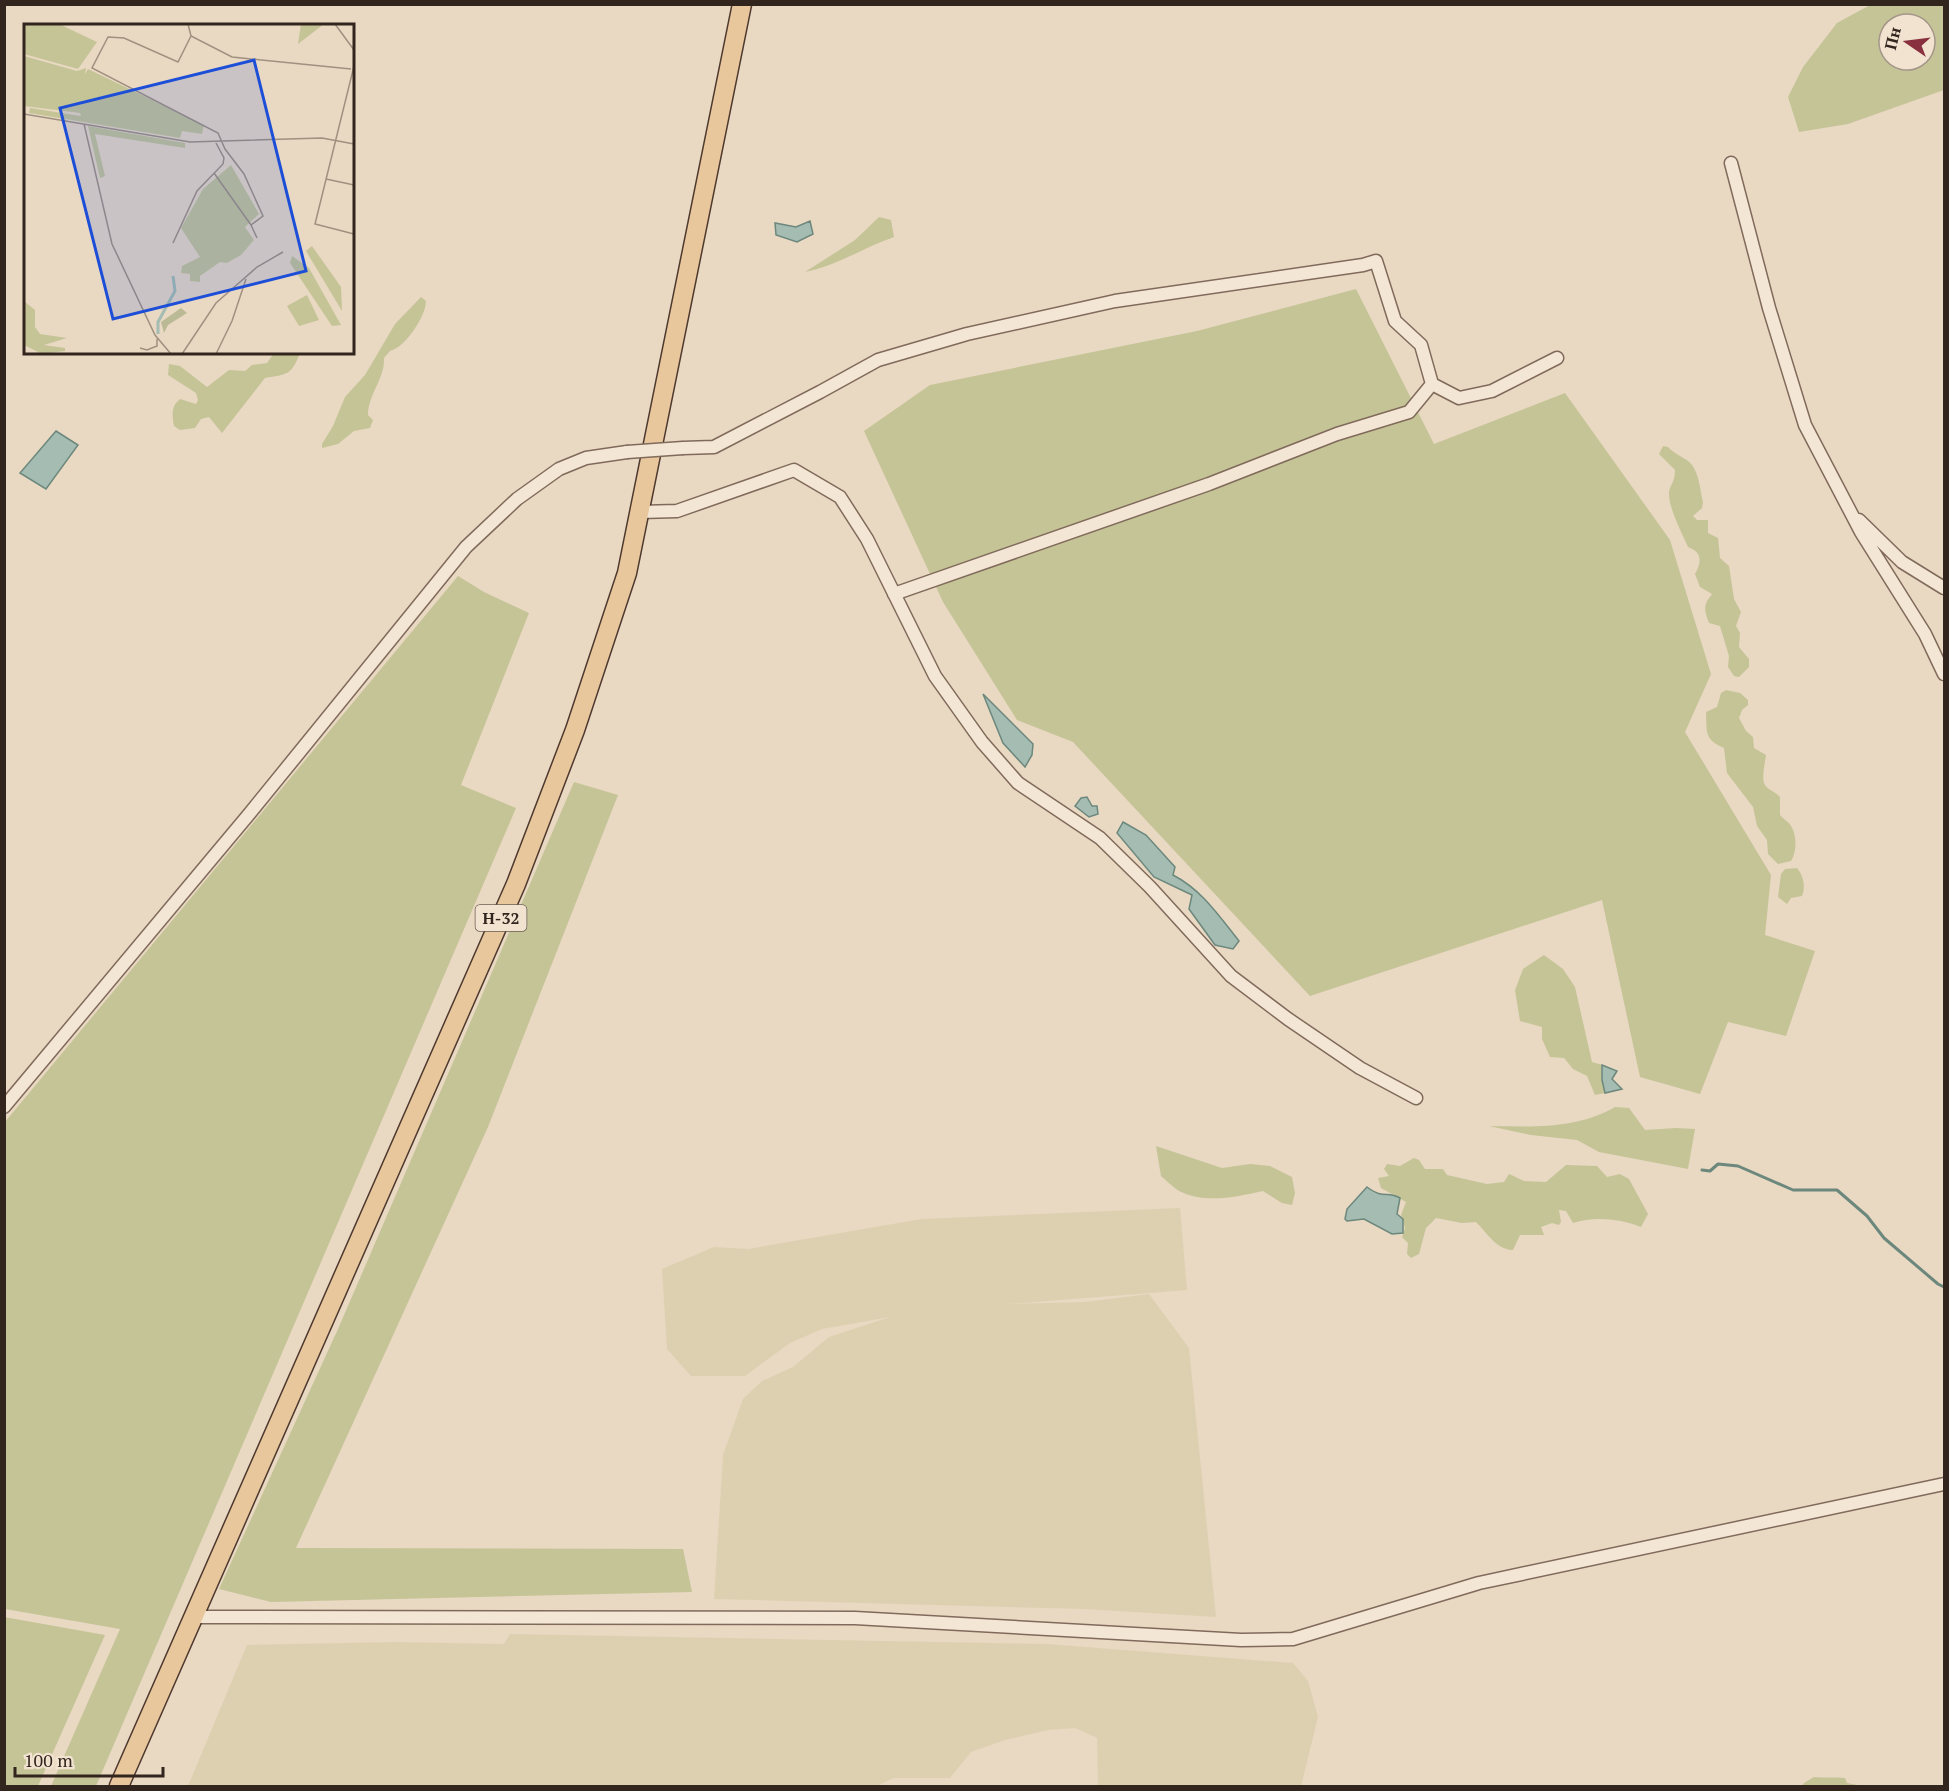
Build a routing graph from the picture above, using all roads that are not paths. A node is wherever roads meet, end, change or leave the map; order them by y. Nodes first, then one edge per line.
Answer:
1 (742, 4) edge
2 (1731, 163) dead end
3 (1557, 358) dead end
4 (1432, 384) junction
5 (640, 512) junction
6 (1850, 512) junction
7 (1944, 588) edge
8 (894, 594) junction
9 (1944, 674) edge
10 (1416, 1098) dead end
11 (4, 1107) edge
12 (1944, 1484) edge
13 (194, 1617) junction
14 (119, 1786) edge

1 - 5 main road, Н-32
2 - 6 street
3 - 4 street
4 - 8 street
4 - 11 street, bridge
5 - 8 street
5 - 13 main road, Н-32
6 - 7 street
6 - 9 street
8 - 10 street
12 - 13 street
13 - 14 main road, Н-32

